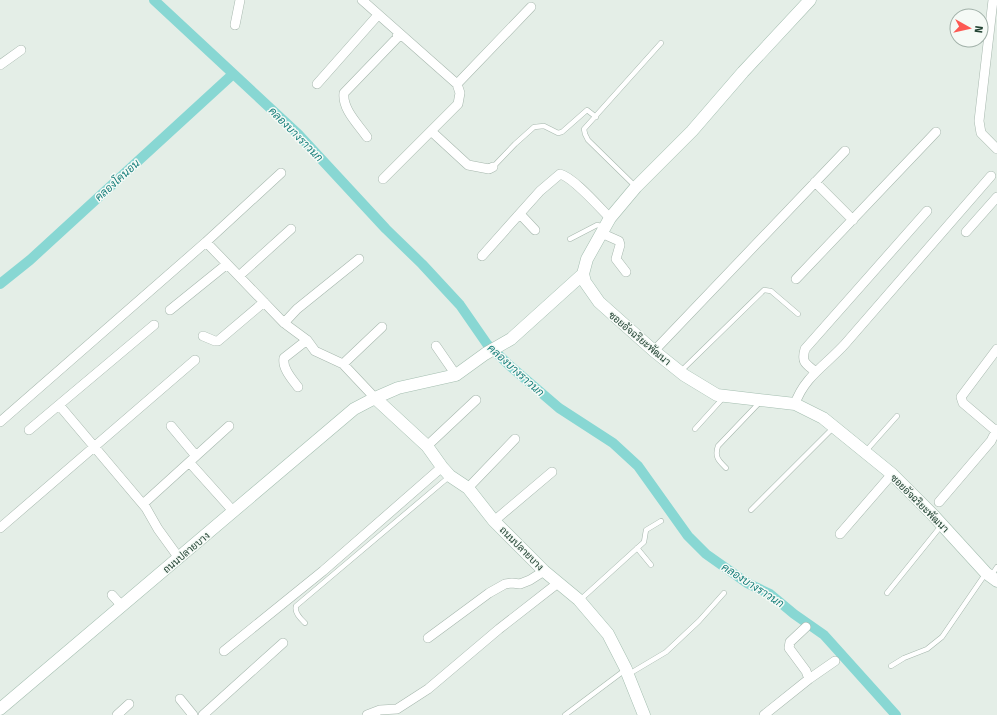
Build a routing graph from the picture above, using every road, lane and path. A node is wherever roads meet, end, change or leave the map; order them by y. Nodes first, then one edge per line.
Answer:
1 (240, 0) edge
2 (362, 0) edge
3 (810, 0) edge
4 (993, 0) edge
5 (531, 7) dead end
6 (378, 15) junction
7 (235, 25) dead end
8 (398, 32) junction
9 (661, 43) dead end
10 (21, 50) dead end
11 (0, 65) edge
12 (317, 84) dead end
13 (457, 84) junction
14 (596, 117) junction
15 (431, 131) junction
16 (936, 132) dead end
17 (367, 136) dead end
18 (997, 149) edge
19 (845, 151) dead end
20 (493, 167) joint
21 (281, 173) dead end
22 (992, 176) dead end
23 (383, 179) dead end
24 (815, 182) junction
25 (636, 187) junction
26 (997, 197) edge
27 (927, 211) dead end
28 (520, 214) junction
29 (853, 220) junction
30 (606, 226) junction
31 (291, 229) dead end
32 (536, 230) dead end
33 (966, 232) dead end
34 (570, 239) dead end
35 (206, 242) junction
36 (482, 256) dead end
37 (359, 259) dead end
38 (227, 264) junction
39 (626, 272) dead end
40 (583, 274) junction
41 (239, 276) junction
42 (796, 279) dead end
43 (264, 302) junction
44 (170, 310) dead end
45 (798, 314) dead end
46 (284, 323) junction
47 (154, 325) dead end
48 (382, 327) dead end
49 (203, 336) dead end
50 (307, 340) junction
51 (436, 346) dead end
52 (997, 349) edge
53 (654, 351) junction
54 (195, 360) dead end
55 (343, 364) junction
56 (680, 372) junction
57 (816, 372) junction
58 (456, 375) junction
59 (298, 387) dead end
60 (724, 396) junction
61 (375, 398) junction
62 (476, 400) dead end
63 (761, 401) junction
64 (795, 404) junction
65 (59, 405) junction
66 (897, 416) dead end
67 (0, 422) edge
68 (171, 426) dead end
69 (229, 426) dead end
70 (834, 427) junction
71 (695, 429) dead end
72 (29, 430) dead end
73 (997, 430) edge
74 (515, 439) dead end
75 (427, 446) junction
76 (95, 448) junction
77 (864, 452) junction
78 (196, 456) junction
79 (190, 463) junction
80 (726, 468) dead end
81 (446, 471) junction
82 (552, 472) dead end
83 (892, 474) junction
84 (468, 488) junction
85 (939, 502) dead end
86 (143, 504) junction
87 (751, 510) dead end
88 (234, 512) junction
89 (494, 521) junction
90 (661, 521) dead end
91 (942, 524) junction
92 (0, 528) edge
93 (840, 534) dead end
94 (637, 548) junction
95 (179, 558) junction
96 (651, 565) dead end
97 (544, 571) junction
98 (993, 574) edge
99 (558, 583) junction
100 (724, 593) dead end
101 (886, 593) dead end
102 (112, 595) dead end
103 (579, 600) junction
104 (122, 606) junction
105 (305, 623) dead end
106 (806, 627) dead end
107 (428, 638) dead end
108 (283, 643) dead end
109 (224, 651) dead end
110 (835, 661) dead end
111 (891, 666) dead end
112 (627, 672) junction
113 (809, 679) junction
114 (180, 699) dead end
115 (129, 704) dead end
116 (0, 709) edge
117 (117, 715) edge
118 (193, 715) edge
119 (203, 715) edge
120 (367, 715) edge
121 (565, 715) edge
122 (644, 715) edge
123 (764, 715) edge

1 - 7 street
2 - 6 street
3 - 25 street
4 - 18 street
5 - 13 street
6 - 8 street
6 - 12 street
8 - 13 street
8 - 17 street
9 - 14 lane
10 - 11 street
13 - 15 street
14 - 20 lane
14 - 25 lane
15 - 20 street
15 - 23 street
16 - 29 street
19 - 24 street
21 - 35 street
22 - 57 street
24 - 29 street
24 - 53 street
25 - 30 street
26 - 33 street
27 - 57 street
28 - 30 street
28 - 32 street
28 - 36 street
29 - 42 street
30 - 34 lane
30 - 39 street
30 - 40 street
31 - 41 street
35 - 38 street
35 - 67 street
37 - 46 street
38 - 41 street
38 - 44 street
40 - 53 street, ซอยอัจฉริยะพัฒนา
40 - 58 street, ถนนปลายบาง
41 - 43 street
43 - 46 street
43 - 49 street
45 - 56 lane
46 - 50 street
47 - 65 street
48 - 55 street
50 - 55 street
50 - 59 street
51 - 58 street
52 - 73 street
53 - 56 street, ซอยอัจฉริยะพัฒนา
54 - 76 street
55 - 61 street
56 - 60 street, ซอยอัจฉริยะพัฒนา
57 - 64 street
58 - 61 street, ถนนปลายบาง
60 - 63 street, ซอยอัจฉริยะพัฒนา
60 - 71 lane
61 - 75 street, ถนนปลายบาง
61 - 88 street, ถนนปลายบาง
62 - 75 street
63 - 64 street, ซอยอัจฉริยะพัฒนา
63 - 80 lane
64 - 70 street, ซอยอัจฉริยะพัฒนา
65 - 72 street
65 - 76 street
66 - 77 lane
68 - 78 street
69 - 78 street
70 - 77 street, ซอยอัจฉริยะพัฒนา
70 - 87 lane
73 - 85 street
74 - 84 street
75 - 81 street, ถนนปลายบาง
76 - 86 street
76 - 92 street
77 - 83 street, ซอยอัจฉริยะพัฒนา
78 - 79 street
79 - 86 street
79 - 88 street
81 - 84 street, ถนนปลายบาง
81 - 105 lane
81 - 109 street
82 - 89 street
83 - 91 street, ซอยอัจฉริยะพัฒนา
83 - 93 street
84 - 89 street, ถนนปลายบาง
86 - 95 street
88 - 95 street, ถนนปลายบาง
89 - 97 street, ถนนปลายบาง
90 - 94 lane
91 - 98 street, ซอยอัจฉริยะพัฒนา
91 - 101 lane
94 - 96 lane
94 - 103 lane
95 - 104 street, ถนนปลายบาง
97 - 99 street, ถนนปลายบาง
97 - 107 street
98 - 111 lane
99 - 103 street, ถนนปลายบาง
99 - 120 street
100 - 112 lane
102 - 104 street
103 - 112 street, ถนนปลายบาง
104 - 116 street, ถนนปลายบาง
106 - 113 street
108 - 119 street
110 - 113 street
112 - 121 lane
112 - 122 street, ถนนปลายบาง
113 - 123 street
114 - 118 street
115 - 117 street

